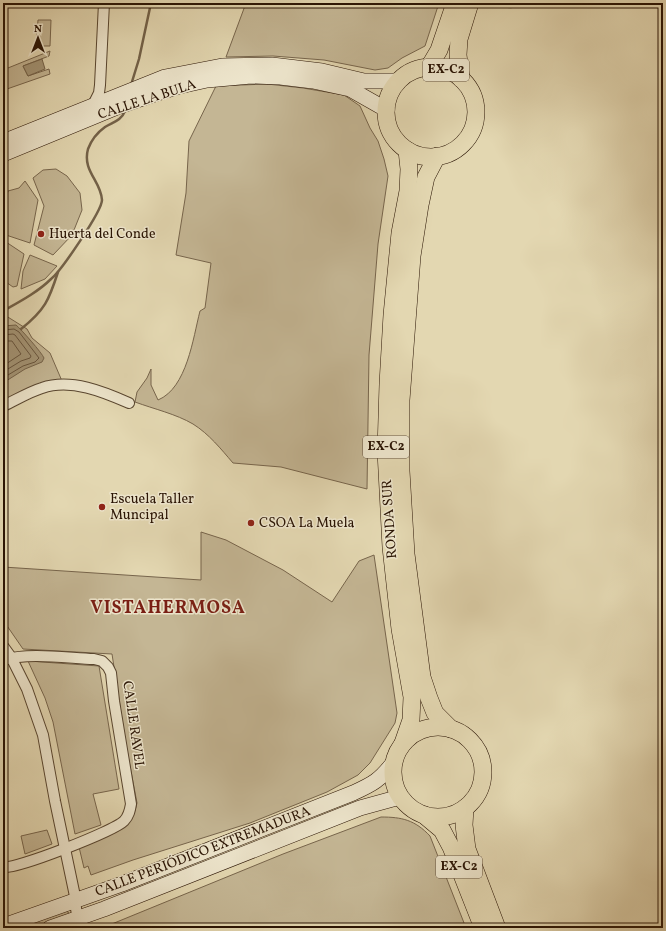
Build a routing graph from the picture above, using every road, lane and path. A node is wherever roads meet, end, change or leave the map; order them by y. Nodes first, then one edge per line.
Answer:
1 (104, 3) edge
2 (455, 3) edge
3 (470, 3) edge
4 (428, 67) junction
5 (245, 71) junction
6 (461, 79) junction
7 (399, 81) junction
8 (119, 101) junction
9 (93, 105) junction
10 (386, 110) junction
11 (3, 142) edge
12 (407, 150) junction
13 (3, 154) edge
14 (437, 156) junction
15 (127, 402) dead end
16 (3, 406) edge
17 (3, 646) edge
18 (7, 659) edge
19 (451, 729) junction
20 (403, 743) junction
21 (393, 763) junction
22 (400, 798) junction
23 (465, 808) junction
24 (424, 815) junction
25 (65, 848) junction
26 (3, 867) edge
27 (76, 901) junction
28 (82, 923) edge
29 (3, 926) edge
30 (50, 928) edge
31 (482, 928) edge
32 (498, 928) edge

1 - 9 street, CALLE LA BULA
2 - 4 highway, EX-C2
3 - 6 highway, EX-C2
4 - 6 highway, EX-C2
4 - 7 highway, EX-C2
5 - 7 main road, CALLE LA BULA
5 - 8 main road, CALLE LA BULA
5 - 10 main road, CALLE LA BULA
6 - 14 highway, EX-C2
7 - 10 highway, EX-C2
8 - 9 main road, CALLE LA BULA
8 - 13 main road, CALLE LA BULA
9 - 11 main road, CALLE LA BULA
10 - 12 highway, EX-C2
12 - 14 highway, EX-C2
12 - 20 highway, RONDA SUR / EX-C2
14 - 19 highway, RONDA SUR / EX-C2
15 - 16 street
17 - 18 street
18 - 25 street
18 - 25 street, CALLE RAVEL
19 - 20 highway, EX-C2
19 - 23 highway, EX-C2
20 - 21 highway, EX-C2
21 - 22 highway, EX-C2
21 - 27 main road, CALLE PERIÓDICO EXTREMADURA
22 - 24 highway, EX-C2
22 - 28 main road, CALLE PERIÓDICO EXTREMADURA
23 - 24 highway, EX-C2
23 - 32 highway, EX-C2
24 - 31 highway, EX-C2
25 - 26 street
25 - 27 street
27 - 28 street
27 - 29 main road, CALLE PERIÓDICO EXTREMADURA
28 - 30 main road, CALLE PERIÓDICO EXTREMADURA

